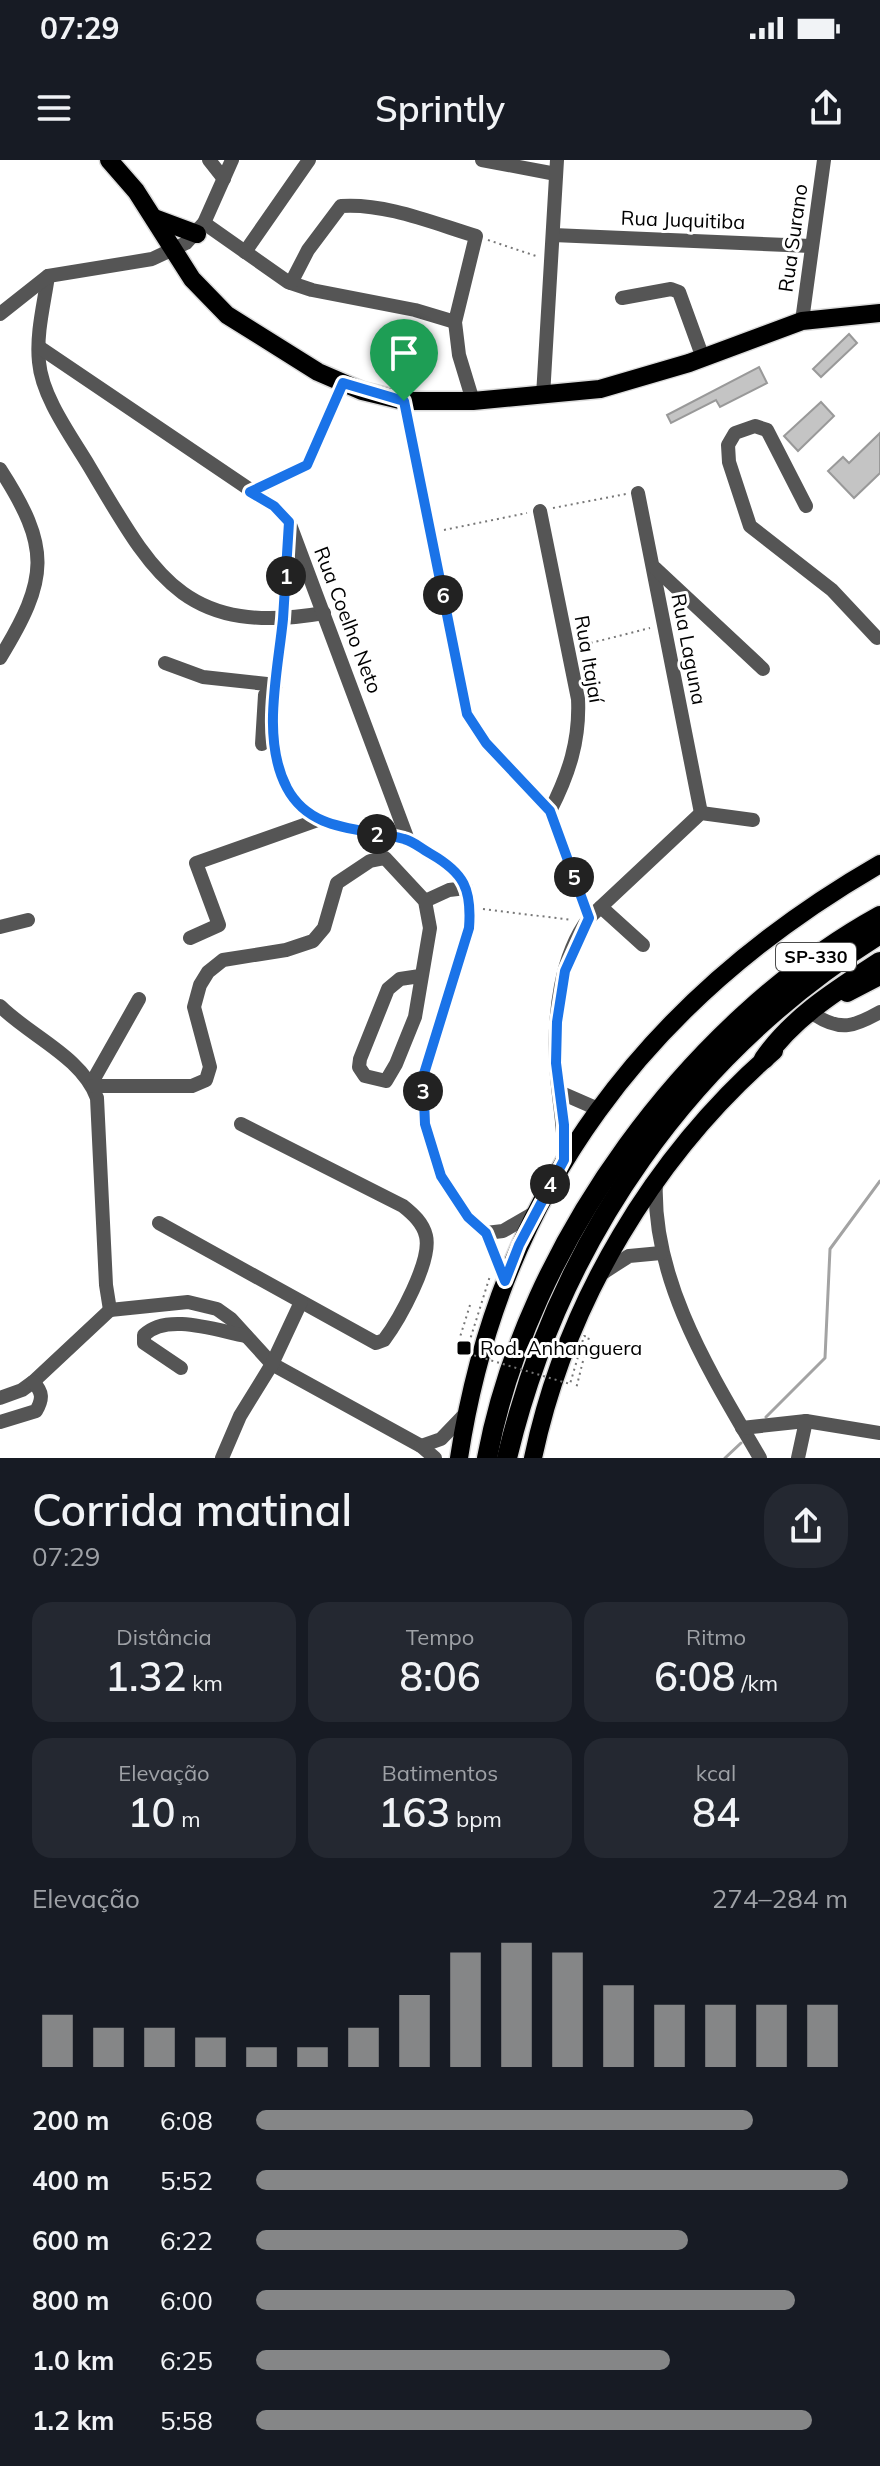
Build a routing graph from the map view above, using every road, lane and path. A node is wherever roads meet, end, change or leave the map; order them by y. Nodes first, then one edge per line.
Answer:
1 (109, 160) edge
2 (209, 160) edge
3 (232, 160) edge
4 (309, 160) edge
5 (482, 160) edge
6 (824, 160) edge
7 (556, 167) edge
8 (224, 179) junction
9 (154, 218) junction
10 (200, 229) junction
11 (553, 235) junction
12 (476, 236) junction
13 (811, 246) junction
14 (173, 251) junction
15 (245, 252) junction
16 (552, 261) junction
17 (48, 276) junction
18 (291, 283) junction
19 (622, 298) dead end
20 (880, 313) edge
21 (0, 314) edge
22 (802, 321) junction
23 (455, 322) junction
24 (39, 347) junction
25 (703, 358) junction
26 (343, 383) junction
27 (543, 396) junction
28 (404, 401) junction
29 (473, 401) junction
30 (0, 469) edge
31 (250, 492) junction
32 (638, 493) dead end
33 (806, 506) dead end
34 (540, 511) dead end
35 (289, 522) junction
36 (654, 568) junction
37 (679, 592) junction
38 (659, 601) junction
39 (324, 613) junction
40 (880, 615) edge
41 (283, 620) junction
42 (663, 625) junction
43 (568, 648) junction
44 (0, 658) edge
45 (165, 663) dead end
46 (763, 669) dead end
47 (276, 685) junction
48 (262, 744) dead end
49 (550, 811) junction
50 (701, 813) junction
51 (318, 820) junction
52 (753, 820) dead end
53 (408, 840) junction
54 (880, 864) edge
55 (466, 888) junction
56 (425, 901) junction
57 (471, 907) junction
58 (601, 907) junction
59 (880, 916) edge
60 (28, 920) dead end
61 (587, 920) junction
62 (0, 927) edge
63 (880, 934) edge
64 (190, 938) dead end
65 (643, 945) dead end
66 (880, 962) edge
67 (420, 976) junction
68 (880, 976) edge
69 (139, 999) dead end
70 (0, 1006) edge
71 (880, 1012) edge
72 (815, 1015) junction
73 (764, 1059) junction
74 (92, 1085) junction
75 (559, 1092) junction
76 (598, 1109) junction
77 (241, 1124) dead end
78 (564, 1160) junction
79 (656, 1180) junction
80 (534, 1213) junction
81 (159, 1223) dead end
82 (486, 1233) junction
83 (661, 1253) junction
84 (497, 1255) junction
85 (600, 1274) junction
86 (505, 1281) junction
87 (301, 1302) junction
88 (470, 1305) dead end
89 (110, 1310) junction
90 (580, 1334) dead end
91 (246, 1336) junction
92 (464, 1363) dead end
93 (272, 1364) junction
94 (181, 1368) dead end
95 (33, 1382) junction
96 (0, 1398) edge
97 (466, 1413) junction
98 (806, 1421) junction
99 (0, 1422) edge
100 (742, 1428) junction
101 (880, 1433) edge
102 (421, 1446) junction
103 (222, 1458) edge
104 (435, 1458) edge
105 (459, 1458) edge
106 (487, 1458) edge
107 (507, 1458) edge
108 (533, 1458) edge
109 (760, 1458) edge
110 (798, 1458) edge

1 - 9 main road
2 - 8 street
3 - 8 street
4 - 15 street
5 - 7 street
6 - 13 street, Rua Surano
7 - 11 street
8 - 10 street
9 - 10 main road
9 - 14 main road
10 - 14 street
10 - 15 street
11 - 13 street, Rua Juquitiba
11 - 16 street
12 - 16 path
12 - 18 street
12 - 23 street
13 - 22 street, Rua Surano
14 - 17 street
14 - 26 main road
15 - 18 street
16 - 27 street
17 - 21 street
17 - 24 street
18 - 23 street
19 - 25 street
20 - 22 main road
22 - 25 main road
23 - 29 street
24 - 31 street, Rua Coelho Neto
24 - 41 street
25 - 27 main road
26 - 28 main road
26 - 31 path
27 - 29 main road
28 - 29 main road
28 - 49 street
30 - 44 street
31 - 35 street, Rua Coelho Neto
32 - 36 street, Rua Laguna
33 - 40 street
34 - 43 street, Rua Itajaí
35 - 39 street, Rua Coelho Neto
35 - 41 street
36 - 37 street
36 - 38 street, Rua Laguna
37 - 38 street
37 - 46 street
38 - 42 street, Rua Laguna
39 - 41 street
39 - 53 street, Rua Coelho Neto
41 - 47 street
42 - 43 path
42 - 50 street, Rua Laguna
43 - 49 street, Rua Itajaí
45 - 47 street
47 - 48 street
47 - 51 street
49 - 61 street
50 - 52 street
50 - 58 street
51 - 53 street
51 - 64 street
53 - 55 street
54 - 76 main road
55 - 56 street
55 - 57 street
56 - 67 street
56 - 74 street
57 - 61 path
57 - 82 street
58 - 61 street
58 - 65 street
59 - 106 highway, SP-330
60 - 62 street
61 - 75 street
63 - 107 highway, SP-330
66 - 73 highway
67 - 67 street
68 - 72 main road
69 - 74 street
70 - 74 street
71 - 72 street
72 - 73 main road
73 - 79 main road
74 - 89 street
75 - 76 street
75 - 78 street
76 - 78 main road
77 - 87 street
78 - 80 main road
79 - 83 street
79 - 85 main road
80 - 82 street
80 - 86 main road
81 - 87 street
82 - 84 street
83 - 85 street
83 - 100 street
84 - 86 street
84 - 92 path
85 - 108 main road
86 - 97 main road
87 - 93 street
88 - 90 path, bridge
89 - 91 street
89 - 95 street
91 - 93 street
91 - 94 street
93 - 102 street
93 - 103 street
95 - 96 street
95 - 99 street
97 - 102 street
97 - 105 main road
98 - 100 street
98 - 101 street
98 - 110 street
100 - 109 street
102 - 104 street

